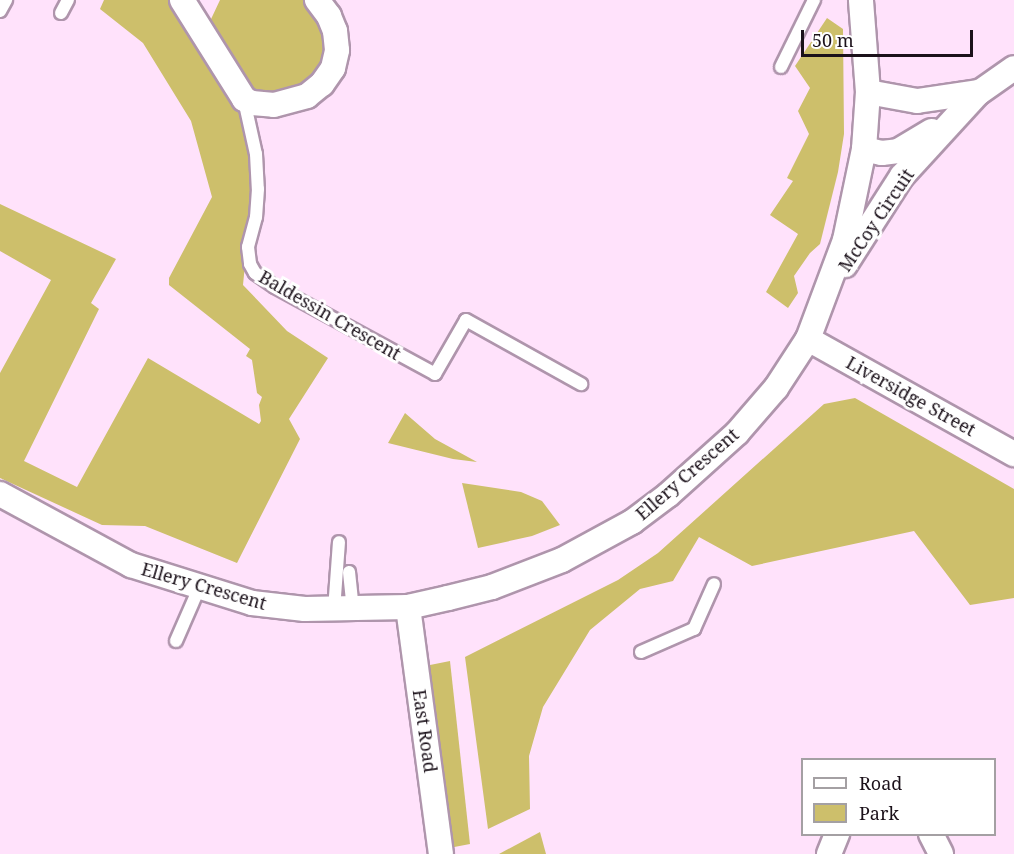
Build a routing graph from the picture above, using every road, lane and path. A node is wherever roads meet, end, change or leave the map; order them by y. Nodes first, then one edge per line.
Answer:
1 (6, 0) edge
2 (68, 0) edge
3 (182, 0) edge
4 (317, 0) edge
5 (814, 0) edge
6 (858, 3) edge
7 (0, 11) edge
8 (61, 14) dead end
9 (781, 67) dead end
10 (1014, 68) edge
11 (868, 92) junction
12 (979, 92) junction
13 (244, 99) junction
14 (864, 149) junction
15 (826, 297) junction
16 (808, 339) junction
17 (581, 384) dead end
18 (1014, 453) edge
19 (0, 494) edge
20 (339, 542) dead end
21 (349, 572) dead end
22 (714, 584) dead end
23 (200, 588) junction
24 (408, 607) junction
25 (344, 610) junction
26 (176, 641) dead end
27 (641, 652) dead end
28 (836, 836) edge
29 (932, 836) edge
30 (441, 854) edge
31 (829, 854) edge
32 (941, 854) edge

1 - 7 lane
2 - 8 lane
3 - 13 street
4 - 13 street
5 - 9 lane
6 - 11 street, Ellery Crescent
10 - 12 street, McCoy Circuit
11 - 12 street, McCoy Circuit
11 - 14 street, Ellery Crescent
12 - 14 street, McCoy Circuit
12 - 15 street, McCoy Circuit
13 - 17 lane, Baldessin Crescent
14 - 15 street, Ellery Crescent
15 - 16 street, Ellery Crescent
16 - 18 street, Liversidge Street
16 - 24 street, Ellery Crescent
19 - 23 street, Ellery Crescent
20 - 25 lane
21 - 25 lane
22 - 27 lane
23 - 25 street, Ellery Crescent
23 - 26 lane
24 - 25 street, Ellery Crescent
24 - 30 street, East Road
28 - 31 street
29 - 32 street

